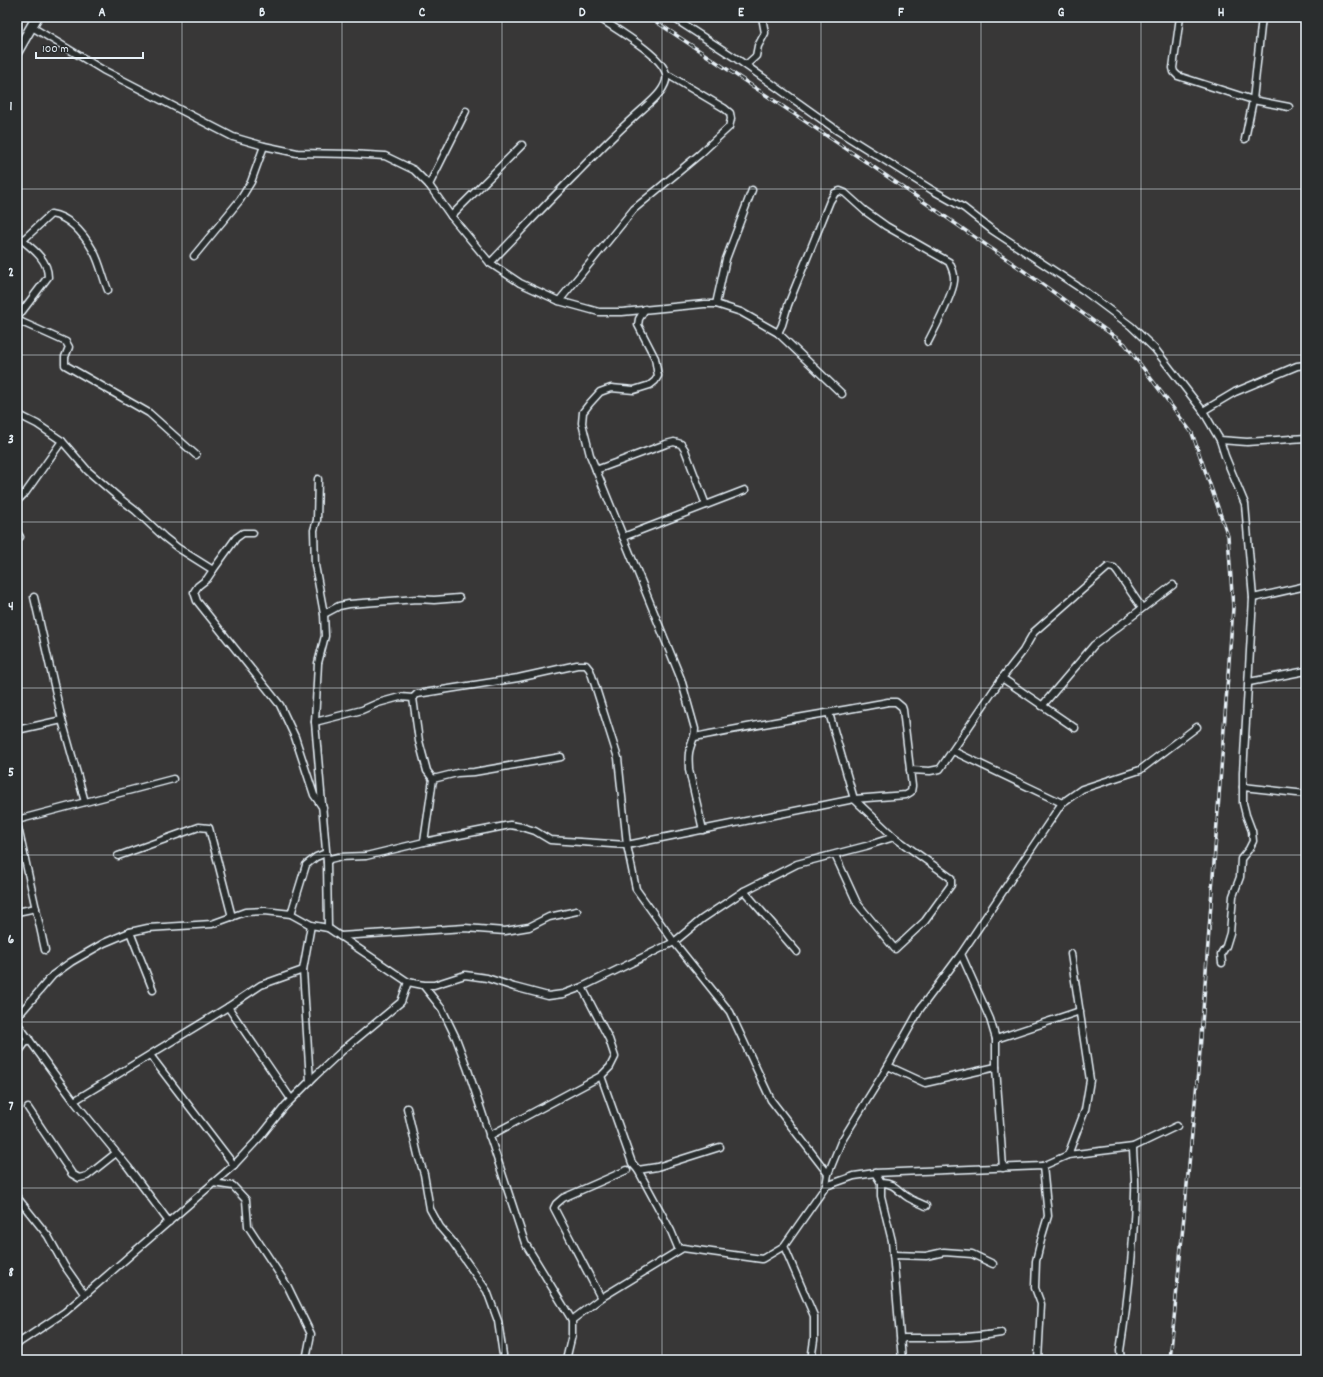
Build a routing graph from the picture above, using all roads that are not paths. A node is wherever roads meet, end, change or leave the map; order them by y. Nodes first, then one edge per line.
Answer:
1 (37, 17) edge
2 (598, 17) edge
3 (672, 17) edge
4 (762, 17) edge
5 (1180, 17) edge
6 (1262, 17) edge
7 (32, 27) junction
8 (17, 52) edge
9 (746, 65) junction
10 (667, 76) junction
11 (1253, 100) junction
12 (1289, 108) dead end
13 (466, 111) dead end
14 (1245, 139) dead end
15 (522, 145) dead end
16 (264, 146) junction
17 (429, 185) junction
18 (752, 190) dead end
19 (451, 216) junction
20 (17, 236) edge
21 (23, 240) junction
22 (194, 256) dead end
23 (490, 263) junction
24 (108, 290) dead end
25 (559, 301) junction
26 (716, 304) junction
27 (645, 309) junction
28 (17, 319) edge
29 (778, 333) junction
30 (928, 342) dead end
31 (1306, 365) edge
32 (842, 394) dead end
33 (1203, 411) junction
34 (17, 414) edge
35 (1306, 438) edge
36 (1220, 440) junction
37 (62, 441) junction
38 (196, 455) dead end
39 (596, 470) junction
40 (318, 479) dead end
41 (745, 490) dead end
42 (17, 501) edge
43 (706, 505) junction
44 (253, 533) dead end
45 (623, 537) junction
46 (214, 570) junction
47 (1173, 584) dead end
48 (1306, 586) edge
49 (34, 597) dead end
50 (459, 598) dead end
51 (1253, 598) junction
52 (1142, 608) junction
53 (324, 614) junction
54 (1306, 671) edge
55 (1002, 678) junction
56 (1249, 682) junction
57 (413, 698) junction
58 (1042, 706) junction
59 (828, 714) junction
60 (62, 720) junction
61 (315, 722) junction
62 (1197, 727) dead end
63 (1074, 728) dead end
64 (17, 730) edge
65 (695, 737) junction
66 (953, 751) junction
67 (561, 757) dead end
68 (910, 770) junction
69 (173, 779) dead end
70 (433, 779) junction
71 (1243, 787) junction
72 (1306, 794) edge
73 (854, 799) junction
74 (85, 802) junction
75 (1062, 803) junction
76 (323, 808) junction
77 (17, 820) edge
78 (17, 823) edge
79 (703, 830) junction
80 (894, 837) junction
81 (424, 842) junction
82 (627, 845) junction
83 (326, 854) junction
84 (835, 855) junction
85 (118, 856) dead end
86 (327, 862) junction
87 (744, 891) junction
88 (36, 908) junction
89 (577, 911) dead end
90 (17, 912) edge
91 (291, 914) junction
92 (232, 917) junction
93 (311, 925) junction
94 (328, 928) junction
95 (130, 932) junction
96 (340, 936) junction
97 (674, 942) junction
98 (45, 950) dead end
99 (796, 952) dead end
100 (961, 954) junction
101 (1071, 954) dead end
102 (1222, 963) dead end
103 (303, 970) junction
104 (408, 982) junction
105 (423, 985) junction
106 (582, 987) junction
107 (153, 990) dead end
108 (228, 1007) junction
109 (1080, 1011) junction
110 (17, 1017) edge
111 (17, 1023) edge
112 (29, 1038) junction
113 (996, 1039) junction
114 (17, 1054) edge
115 (150, 1055) junction
116 (888, 1066) junction
117 (996, 1067) junction
118 (601, 1076) junction
119 (310, 1081) junction
120 (291, 1099) junction
121 (74, 1101) junction
122 (28, 1108) dead end
123 (407, 1108) dead end
124 (1177, 1126) dead end
125 (489, 1136) junction
126 (720, 1146) dead end
127 (1133, 1147) junction
128 (116, 1153) junction
129 (1068, 1155) junction
130 (234, 1165) junction
131 (1043, 1166) junction
132 (1003, 1168) junction
133 (627, 1170) dead end
134 (638, 1170) junction
135 (875, 1173) junction
136 (828, 1174) junction
137 (213, 1183) junction
138 (881, 1183) junction
139 (826, 1186) junction
140 (17, 1197) edge
141 (926, 1206) dead end
142 (169, 1222) junction
143 (784, 1246) junction
144 (679, 1250) junction
145 (893, 1255) junction
146 (993, 1264) dead end
147 (85, 1295) junction
148 (601, 1298) junction
149 (572, 1320) junction
150 (1001, 1333) dead end
151 (900, 1341) junction
152 (17, 1344) edge
153 (306, 1360) edge
154 (502, 1360) edge
155 (566, 1360) edge
156 (811, 1360) edge
157 (902, 1360) edge
158 (1038, 1360) edge
159 (1121, 1360) edge

1 - 7 main road
2 - 10 street
3 - 9 street
4 - 9 street
5 - 11 street
6 - 11 street
7 - 8 main road
7 - 16 street
9 - 33 street
10 - 23 street
10 - 25 street
11 - 12 street
11 - 14 street
13 - 17 street
15 - 19 street
16 - 17 street
16 - 22 street
17 - 19 street
18 - 26 street
19 - 23 street
20 - 21 street
21 - 24 street
21 - 28 street
23 - 25 street
25 - 27 street
26 - 27 street
26 - 29 street
27 - 39 street
28 - 38 street
29 - 30 street
29 - 32 street
31 - 33 street
33 - 36 street
34 - 37 street
35 - 36 street
36 - 51 street
37 - 42 street
37 - 46 street
39 - 43 street
39 - 45 street
40 - 53 street
41 - 43 street
43 - 45 street
44 - 46 street
45 - 65 street
46 - 76 street
47 - 52 street
48 - 51 street
49 - 60 street
50 - 53 street
51 - 56 street
52 - 55 street
52 - 58 street
53 - 61 street
54 - 56 street
55 - 58 street
55 - 66 street
56 - 71 street
57 - 61 street
57 - 70 street
57 - 82 street
58 - 63 street
59 - 65 street
59 - 68 street
59 - 73 street
60 - 64 street
60 - 74 street
61 - 76 street
62 - 75 street
65 - 79 street
66 - 68 street
66 - 75 street
67 - 70 street
68 - 73 street
69 - 74 street
70 - 81 street
71 - 72 street
71 - 102 street
73 - 79 street
73 - 80 street
74 - 77 street
75 - 100 street
76 - 83 street
78 - 88 street
79 - 82 street
80 - 84 street
80 - 84 street
81 - 82 street
81 - 86 street
82 - 97 street
83 - 86 street
83 - 91 street
84 - 87 street
85 - 92 street
86 - 94 street
87 - 97 street
87 - 99 street
88 - 90 street
88 - 98 street
89 - 96 street
91 - 92 street
91 - 93 street
92 - 95 street
93 - 94 street
93 - 103 street
94 - 96 street
95 - 107 street
95 - 110 street
96 - 104 street
97 - 106 street
97 - 136 street
100 - 113 street
100 - 116 street
101 - 109 street
103 - 108 street
103 - 119 street
104 - 105 street
104 - 119 street
105 - 106 street
105 - 125 street
106 - 118 street
108 - 115 street
108 - 120 street
109 - 113 street
109 - 129 street
111 - 112 street
112 - 114 street
112 - 121 street
113 - 117 street
115 - 121 street
115 - 130 street
116 - 117 street
116 - 136 street
117 - 132 street
118 - 125 street
118 - 134 street
119 - 120 street
120 - 130 street
121 - 128 street
122 - 128 street
123 - 154 street
124 - 127 street
125 - 149 street
126 - 134 street
127 - 129 street
127 - 159 street
128 - 142 street
129 - 131 street
130 - 137 street
131 - 132 street
131 - 158 street
132 - 135 street
133 - 148 street
134 - 144 street
135 - 138 street
135 - 139 street
136 - 139 street
137 - 142 street
137 - 153 street
138 - 141 street
138 - 145 street
139 - 143 street
140 - 147 street
142 - 147 street
143 - 144 street
143 - 156 street
144 - 148 street
145 - 146 street
145 - 151 street
147 - 152 street
148 - 149 street
149 - 155 street
150 - 151 street
151 - 157 street

